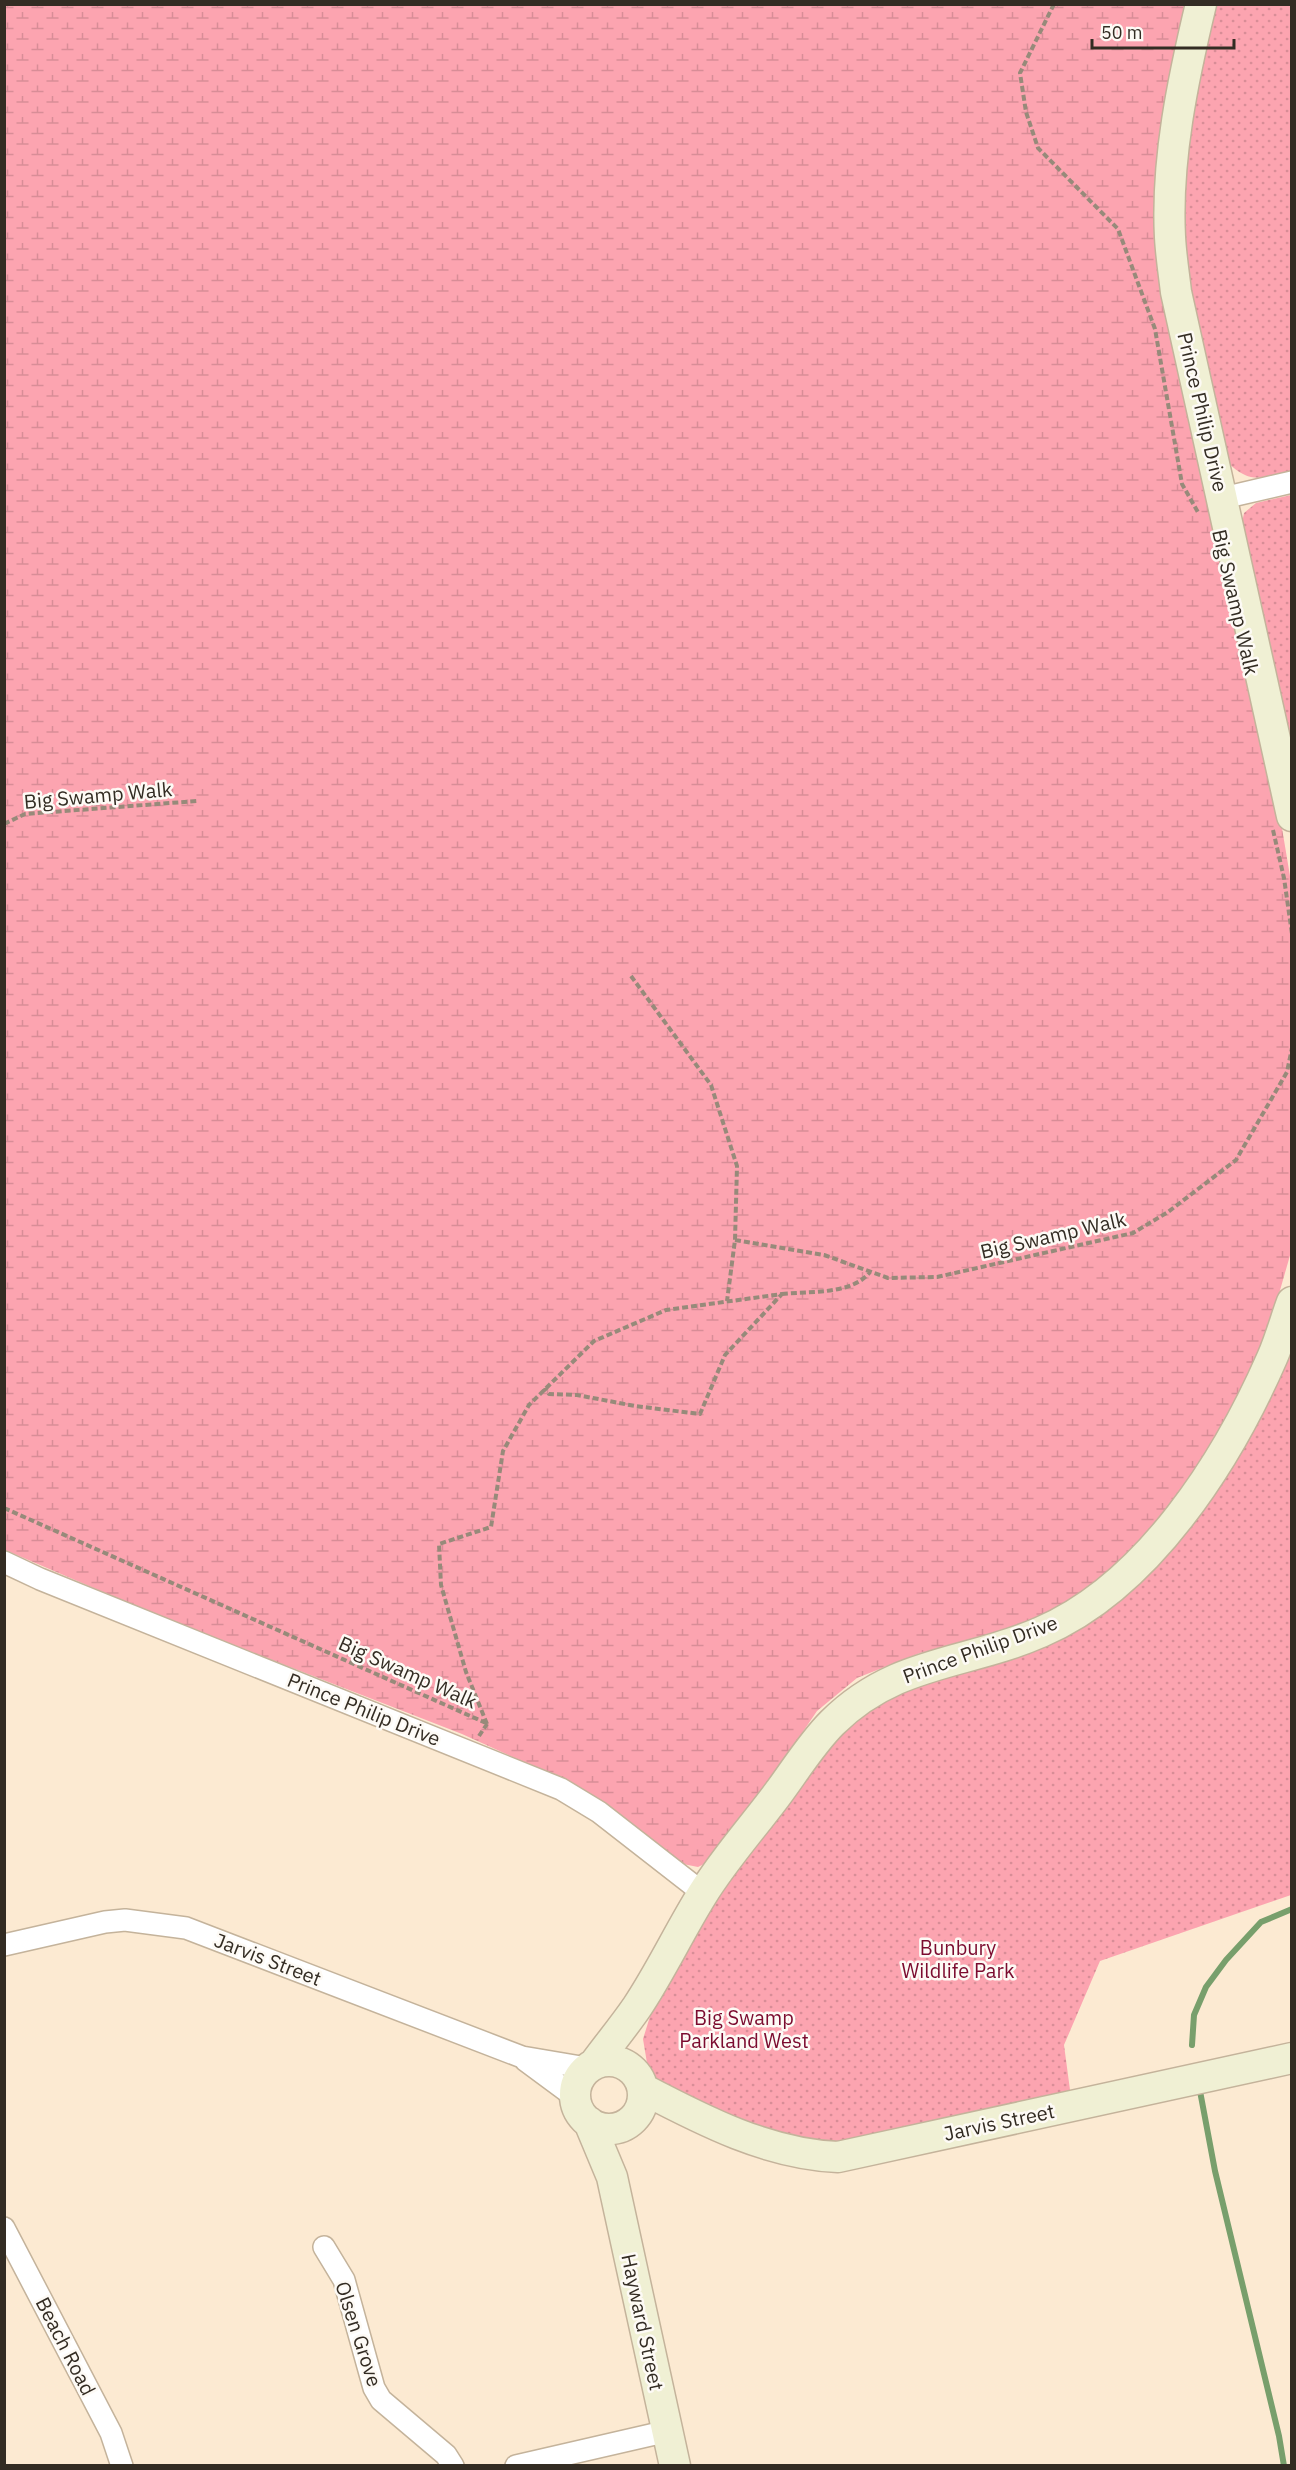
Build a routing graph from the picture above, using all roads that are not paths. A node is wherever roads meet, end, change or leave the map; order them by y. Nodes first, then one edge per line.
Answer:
1 (1201, 4) edge
2 (1292, 482) edge
3 (1212, 509) junction
4 (1281, 818) edge
5 (1292, 1302) edge
6 (4, 1562) edge
7 (703, 1893) junction
8 (4, 1945) edge
9 (637, 2006) junction
10 (522, 2057) junction
11 (1292, 2058) edge
12 (591, 2066) junction
13 (637, 2079) junction
14 (582, 2110) junction
15 (627, 2122) junction
16 (708, 2123) junction
17 (612, 2178) junction
18 (4, 2228) edge
19 (324, 2247) dead end
20 (668, 2431) junction
21 (122, 2466) edge
22 (453, 2466) edge
23 (516, 2466) edge
24 (675, 2466) edge

1 - 3 street, Prince Philip Drive
2 - 3 street
3 - 4 street, Prince Philip Drive
5 - 7 street, Prince Philip Drive
6 - 7 street, Prince Philip Drive
7 - 9 street, Prince Philip Drive
8 - 10 street, Jarvis Street
9 - 12 street, Prince Philip Drive
9 - 13 street, Prince Philip Drive
10 - 12 street, Jarvis Street
10 - 14 street, Jarvis Street
11 - 16 street, Jarvis Street
12 - 13 street
12 - 14 street
13 - 15 street
13 - 16 street, Jarvis Street
14 - 15 street
14 - 17 street, Hayward Street
15 - 16 street, Jarvis Street
15 - 17 street, Hayward Street
17 - 20 street, Hayward Street
18 - 21 street, Beach Road
19 - 22 street, Olsen Grove
20 - 23 street
20 - 24 street, Hayward Street

